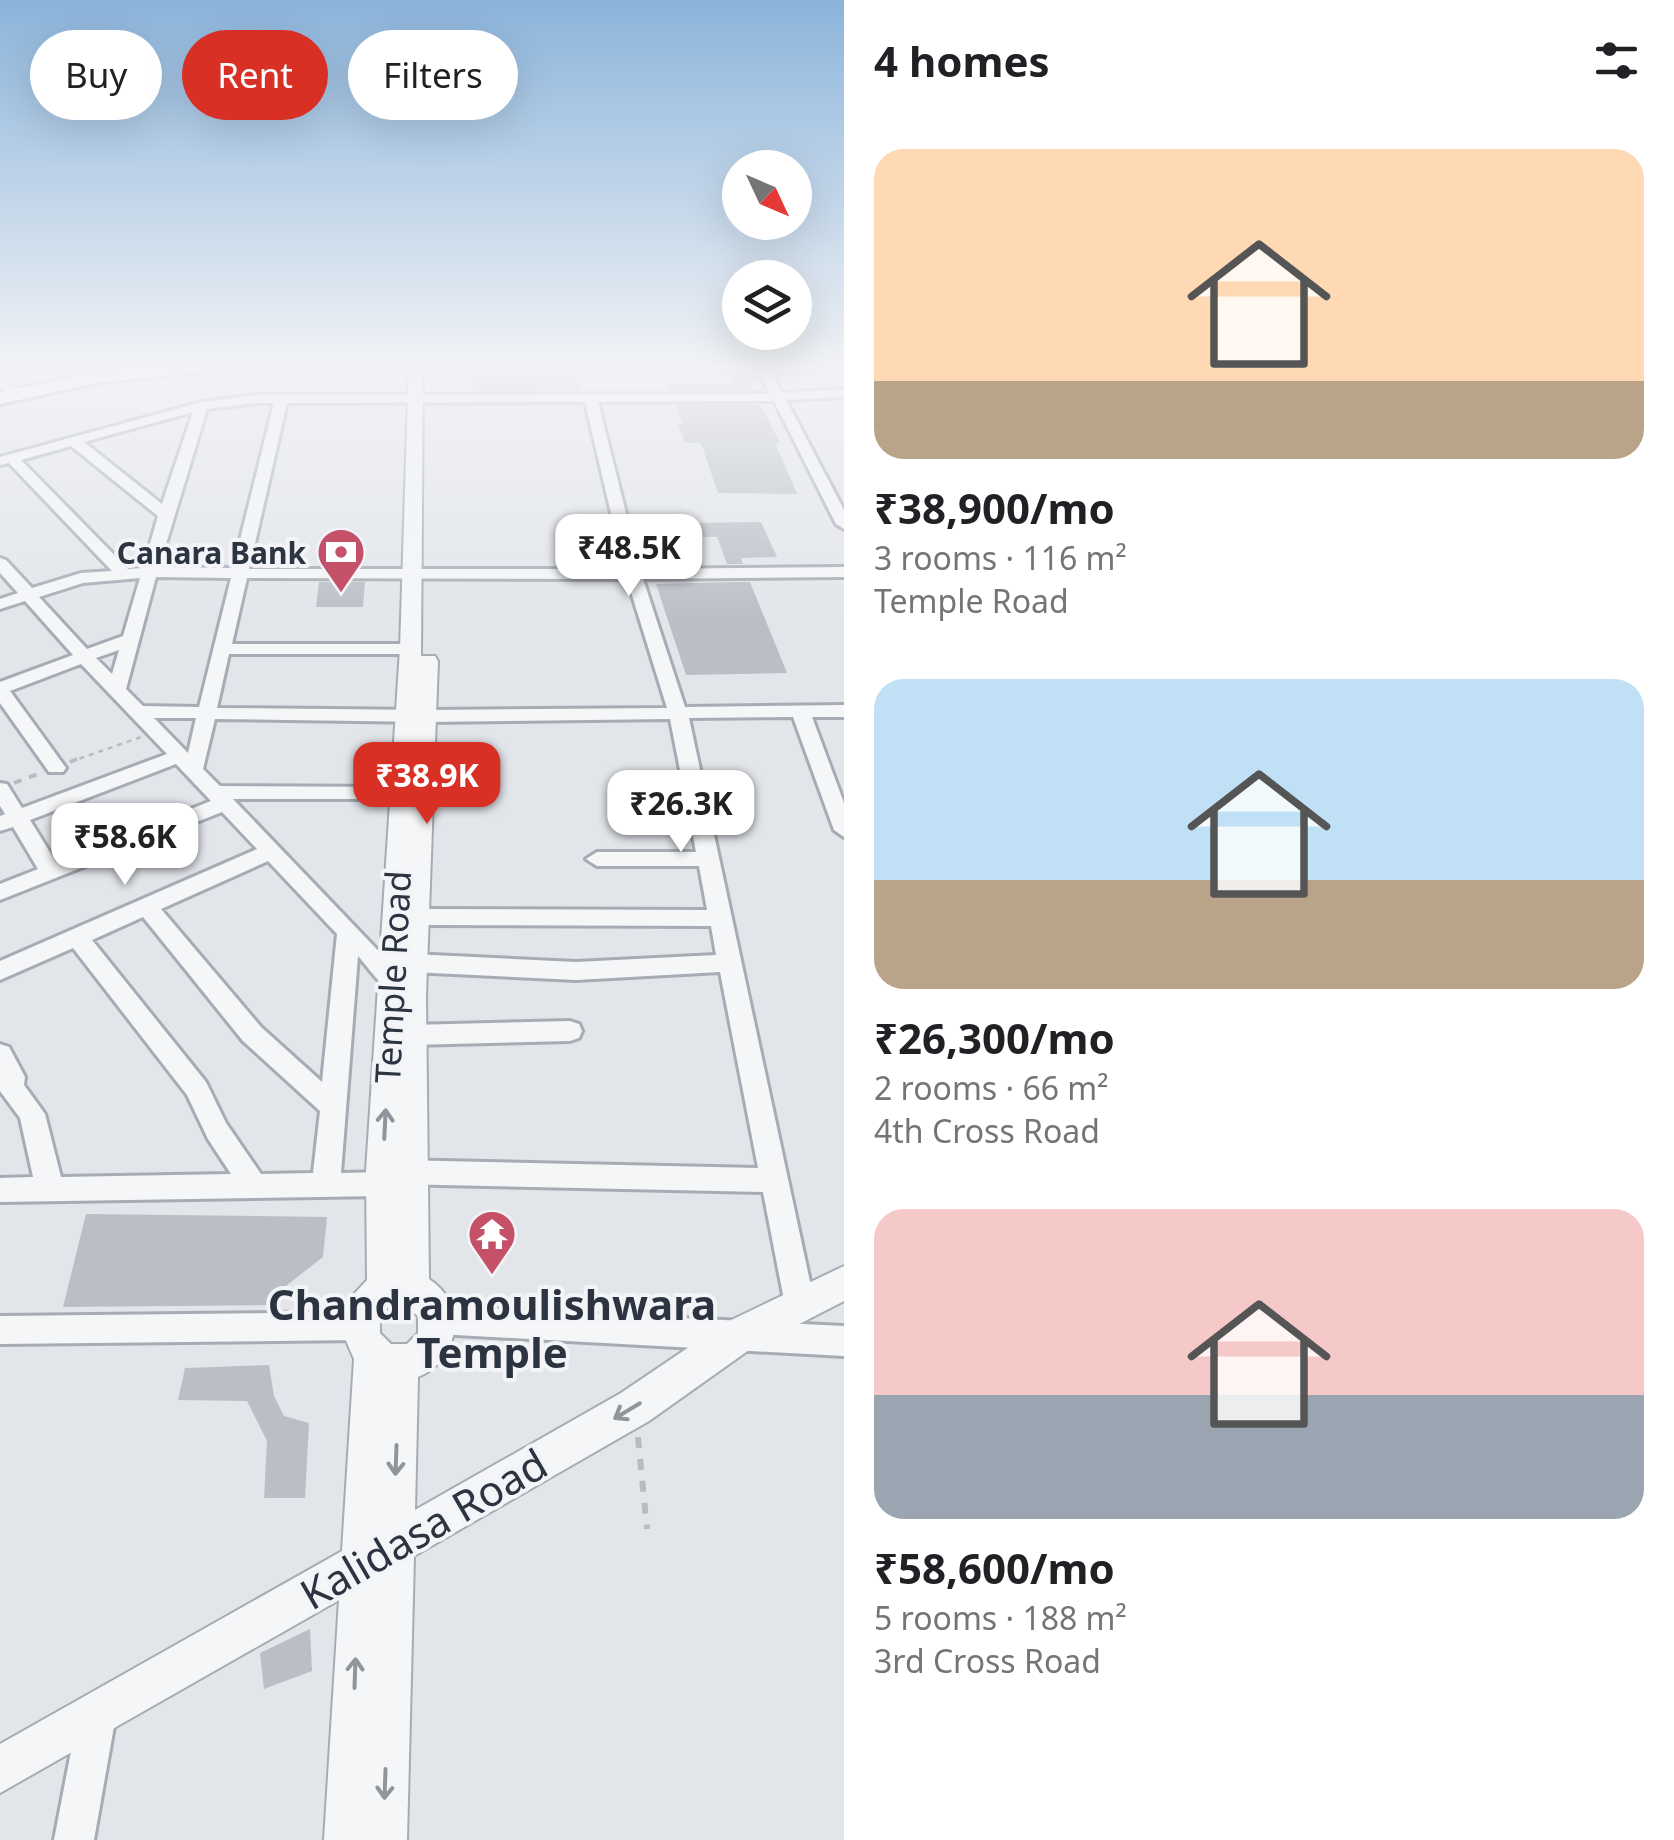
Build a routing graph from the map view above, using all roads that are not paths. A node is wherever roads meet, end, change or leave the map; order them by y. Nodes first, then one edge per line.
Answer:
1 (41, 450) edge
2 (85, 450) edge
3 (187, 450) edge
4 (269, 450) edge
5 (421, 450) edge
6 (603, 450) edge
7 (806, 450) edge
8 (6, 459) edge
9 (166, 514) junction
10 (841, 514) edge
11 (0, 563) edge
12 (152, 572) junction
13 (844, 572) edge
14 (124, 574) junction
15 (240, 576) junction
16 (420, 576) junction
17 (634, 576) junction
18 (28, 595) junction
19 (0, 604) edge
20 (131, 639) junction
21 (222, 649) junction
22 (412, 649) junction
23 (84, 656) junction
24 (1, 685) edge
25 (116, 690) junction
26 (800, 711) junction
27 (844, 711) edge
28 (136, 712) junction
29 (209, 713) junction
30 (678, 713) junction
31 (416, 716) junction
32 (186, 764) junction
33 (56, 768) road end
34 (0, 789) edge
35 (400, 793) junction
36 (221, 798) junction
37 (9, 821) edge
38 (844, 830) edge
39 (270, 852) junction
40 (597, 859) dead end
41 (708, 859) junction
42 (51, 872) junction
43 (0, 892) edge
44 (147, 907) junction
45 (415, 917) junction
46 (720, 918) junction
47 (348, 934) junction
48 (78, 938) junction
49 (412, 962) junction
50 (729, 963) junction
51 (0, 972) edge
52 (401, 988) junction
53 (570, 1032) dead end
54 (410, 1034) junction
55 (0, 1054) edge
56 (6, 1091) edge
57 (333, 1107) junction
58 (392, 1176) junction
59 (773, 1180) junction
60 (326, 1184) junction
61 (254, 1186) junction
62 (0, 1190) edge
63 (50, 1190) junction
64 (844, 1283) edge
65 (398, 1290) junction
66 (800, 1305) junction
67 (438, 1320) junction
68 (0, 1330) edge
69 (736, 1337) junction
70 (844, 1341) edge
71 (378, 1347) junction
72 (376, 1555) junction
73 (97, 1714) junction
74 (0, 1770) edge
75 (74, 1840) edge
76 (348, 1840) edge
77 (384, 1840) edge

1 - 8 street
2 - 9 street
3 - 9 street
4 - 15 street
5 - 16 street, Temple Road
6 - 17 street
7 - 10 street
8 - 14 street
9 - 12 street
11 - 18 street
12 - 14 street
12 - 15 street
12 - 20 street
13 - 17 street
14 - 18 street
15 - 16 street
15 - 21 street
16 - 17 street
16 - 22 street, Temple Road
16 - 31 street, Temple Road
17 - 30 street
18 - 19 street
18 - 23 street
20 - 23 street
20 - 25 street
21 - 22 street
21 - 29 street
22 - 31 street, Temple Road
23 - 24 street
23 - 25 street
24 - 33 street
25 - 28 street
26 - 27 street
26 - 30 street
26 - 38 street
28 - 29 street
28 - 32 street
29 - 31 street
29 - 32 street
30 - 31 street
30 - 41 street
31 - 35 street, Temple Road
31 - 45 street, Temple Road
32 - 36 street
32 - 37 street
34 - 37 street
35 - 36 street
35 - 52 street, Temple Road
36 - 39 street
36 - 42 street
37 - 42 street
39 - 44 street
39 - 47 street
40 - 41 street
41 - 46 street
42 - 43 street
44 - 48 street
44 - 57 street
45 - 46 street
45 - 49 street, Temple Road
46 - 50 street
47 - 52 street
47 - 57 street
48 - 51 street
48 - 61 street
49 - 50 street
49 - 52 street, Temple Road
50 - 59 street
52 - 54 street, Temple Road
58 -> 52 street, Temple Road
53 - 54 street
54 - 58 street, Temple Road
55 - 56 street
56 - 63 street
57 - 60 street
58 - 59 street
58 - 60 street
58 - 65 street, Temple Road
59 - 66 street
60 - 61 street
61 - 63 street
62 - 63 street
64 - 66 street, Kalidasa Road
65 - 67 street
65 - 71 street
66 - 69 street, Kalidasa Road
67 - 69 street
67 - 71 street
68 - 71 street
69 - 70 street
69 -> 72 street, Kalidasa Road
71 - 72 street
72 - 73 street, Kalidasa Road
76 -> 72 street
72 -> 77 street
73 - 74 street, Kalidasa Road
73 - 75 street

